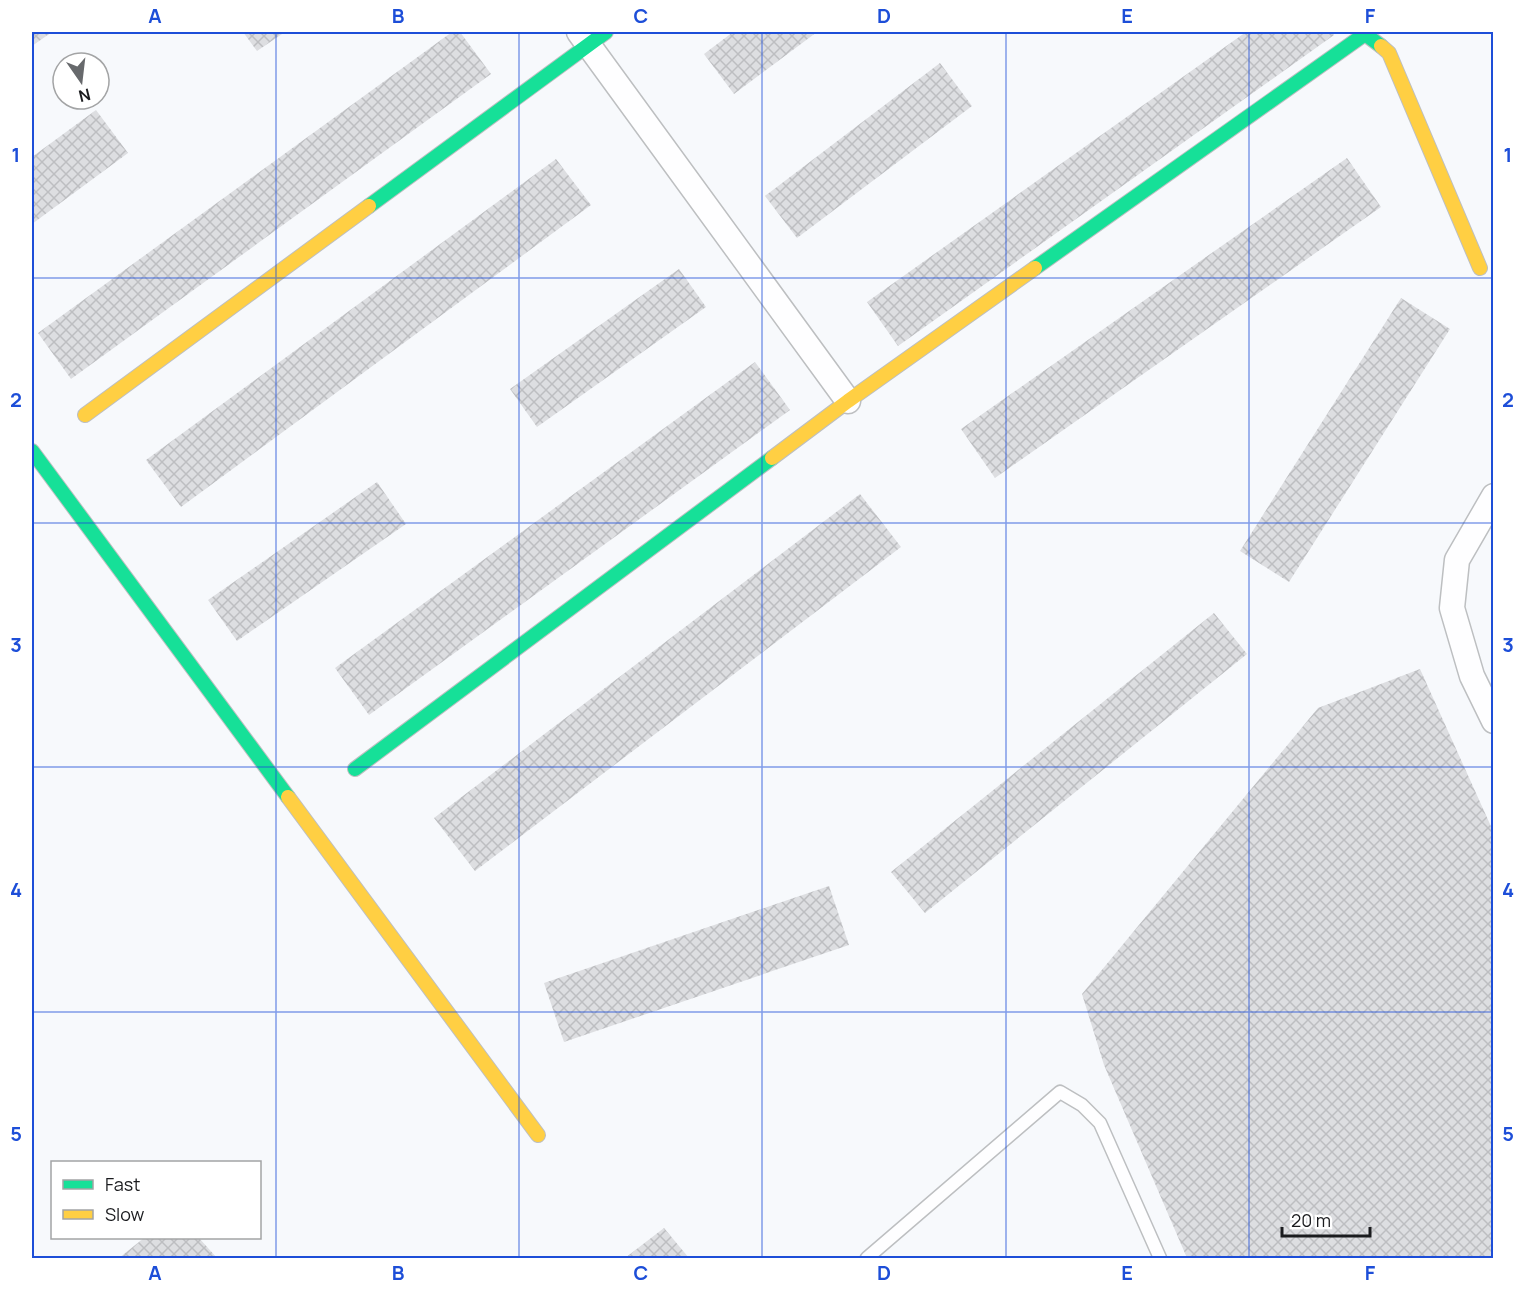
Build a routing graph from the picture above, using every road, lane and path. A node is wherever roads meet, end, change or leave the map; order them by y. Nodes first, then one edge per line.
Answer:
1 (591, 36) edge
2 (1480, 268) dead end
3 (848, 400) junction
4 (85, 415) dead end
5 (32, 451) edge
6 (1494, 496) edge
7 (1494, 721) edge
8 (355, 769) dead end
9 (538, 1135) dead end
10 (867, 1258) edge
11 (1160, 1258) edge

1 - 3 street
1 - 4 street
2 - 3 street
3 - 8 street
5 - 9 street
6 - 7 street
10 - 11 lane

